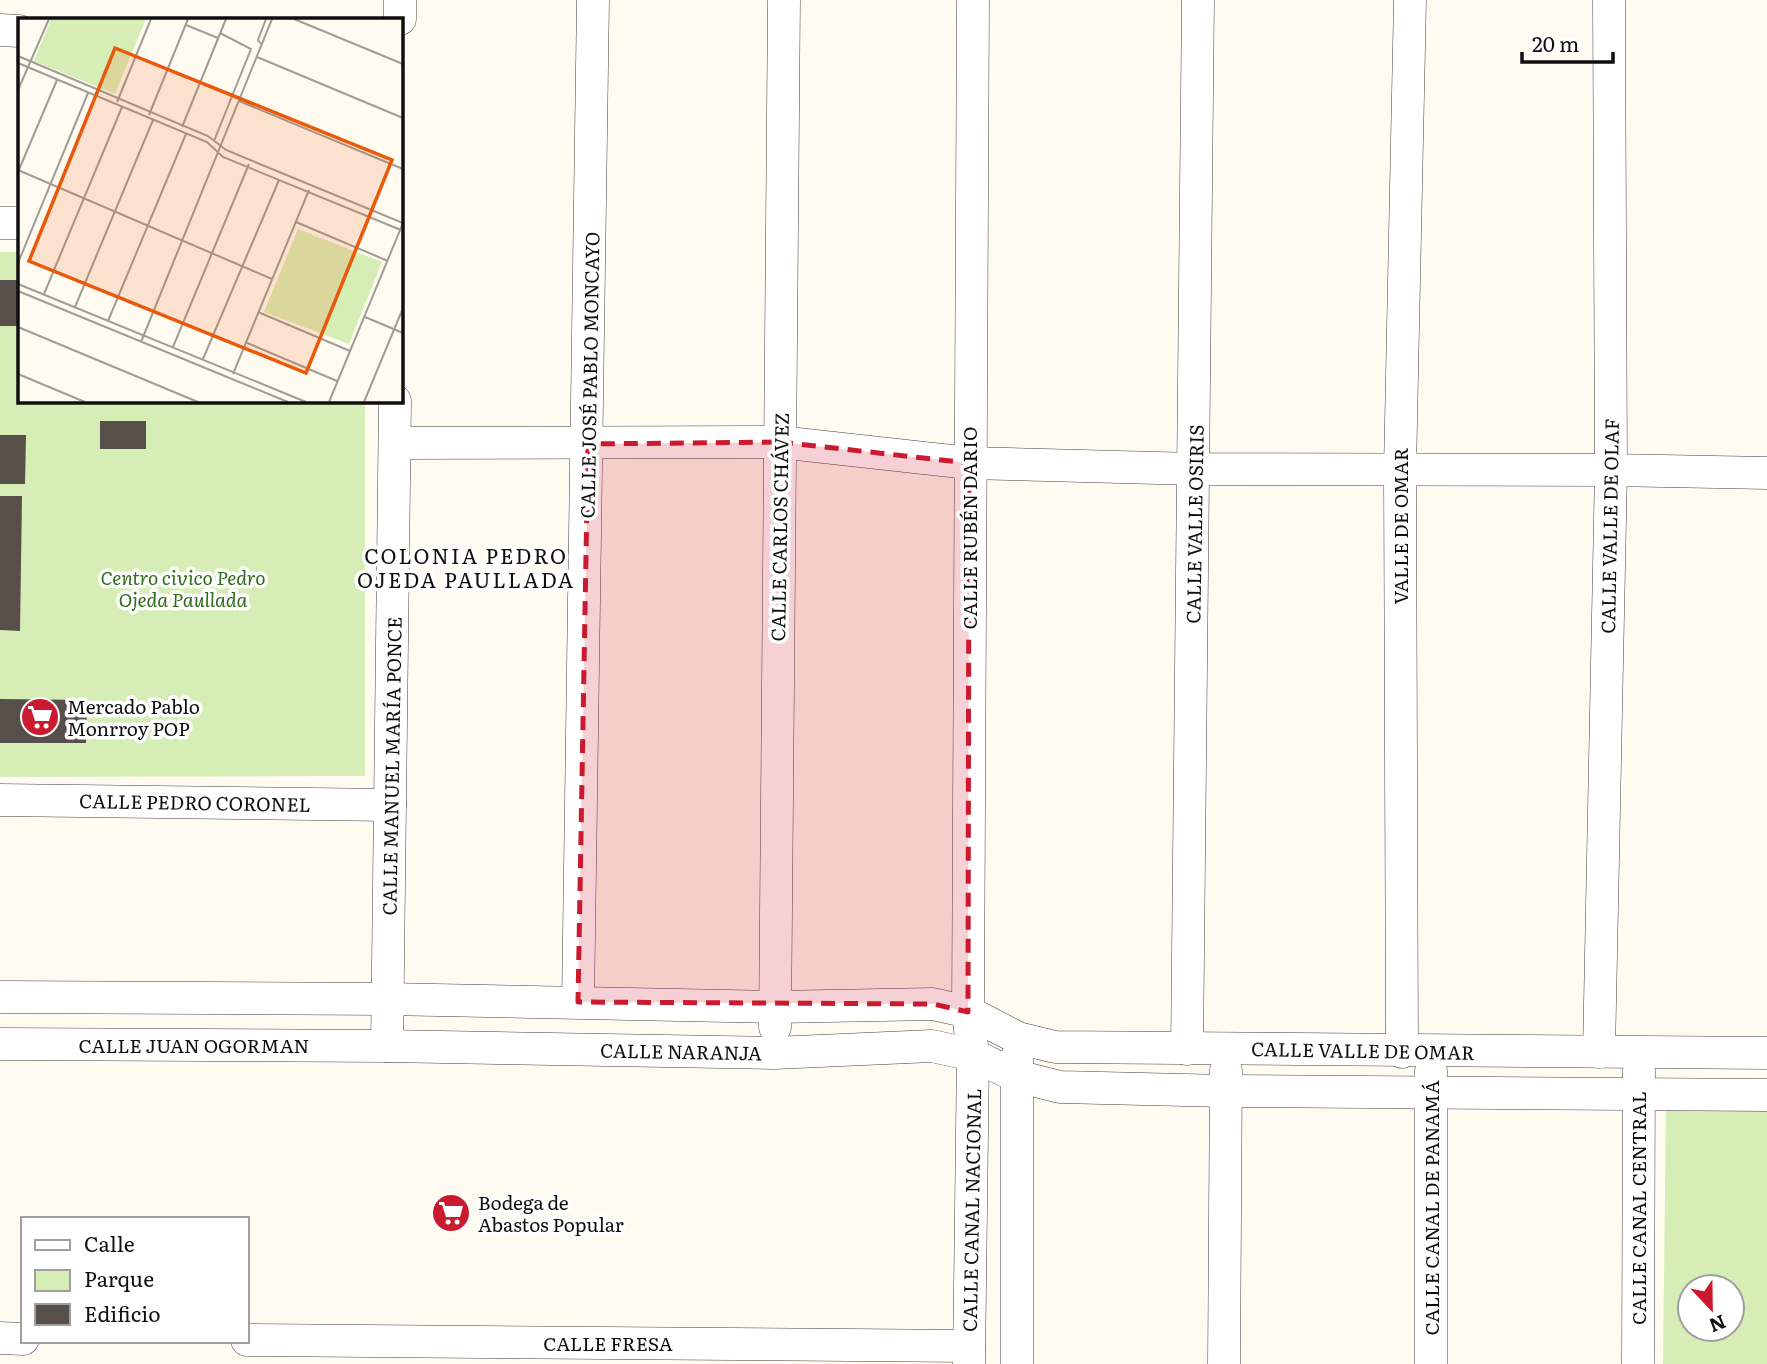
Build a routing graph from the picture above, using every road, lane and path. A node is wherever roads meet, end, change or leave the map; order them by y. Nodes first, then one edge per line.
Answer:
1 (400, 0) edge
2 (593, 0) edge
3 (784, 0) edge
4 (973, 0) edge
5 (1198, 0) edge
6 (1410, 0) edge
7 (1609, 0) edge
8 (400, 18) edge
9 (0, 30) edge
10 (18, 31) edge
11 (0, 223) edge
12 (18, 223) edge
13 (396, 402) edge
14 (779, 442) junction
15 (395, 443) junction
16 (588, 444) junction
17 (969, 463) junction
18 (1195, 469) junction
19 (1400, 469) junction
20 (1611, 470) junction
21 (1767, 473) edge
22 (0, 800) edge
23 (390, 805) junction
24 (0, 997) edge
25 (387, 999) junction
26 (578, 1002) junction
27 (775, 1007) junction
28 (968, 1012) junction
29 (1017, 1038) junction
30 (0, 1044) edge
31 (387, 1046) junction
32 (1187, 1049) junction
33 (1226, 1049) junction
34 (1417, 1051) junction
35 (1639, 1051) junction
36 (1599, 1052) junction
37 (774, 1053) junction
38 (1767, 1053) edge
39 (973, 1055) junction
40 (1016, 1076) junction
41 (1226, 1091) junction
42 (1431, 1093) junction
43 (1639, 1093) junction
44 (1767, 1095) edge
45 (0, 1338) edge
46 (21, 1339) edge
47 (248, 1340) edge
48 (969, 1355) edge
49 (1017, 1364) edge
50 (1224, 1364) edge
51 (1431, 1364) edge
52 (1638, 1364) edge

1 - 8 street
2 - 16 street, CALLE JOSÉ PABLO MONCAYO
3 - 14 street, CALLE CARLOS CHÁVEZ
4 - 17 street, CALLE RUBÉN DARIO
5 - 18 street, CALLE VALLE OSIRIS
6 - 19 street, VALLE DE OMAR
7 - 20 street, CALLE VALLE DE OLAF
9 - 10 street
11 - 12 street
13 - 15 street, CALLE MANUEL MARÍA PONCE
14 - 16 street
14 - 17 street
14 - 27 street, CALLE CARLOS CHÁVEZ
15 - 16 street
15 - 23 street, CALLE MANUEL MARÍA PONCE
16 - 26 street, CALLE JOSÉ PABLO MONCAYO
17 - 18 street
17 - 28 street, CALLE RUBÉN DARIO
18 - 19 street
18 - 32 street, CALLE VALLE OSIRIS
19 - 20 street
19 - 34 street, VALLE DE OMAR
20 - 21 street
20 - 36 street, CALLE VALLE DE OLAF
22 - 23 street, CALLE PEDRO CORONEL
23 - 25 street, CALLE MANUEL MARÍA PONCE
24 - 25 street
25 - 26 street
25 - 31 street, CALLE MANUEL MARÍA PONCE
26 - 27 street
27 - 28 street
27 - 37 street, CALLE CARLOS CHÁVEZ
28 - 29 street, CALLE VALLE DE OMAR
28 - 39 street, CALLE RUBÉN DARIO
29 - 32 street, CALLE VALLE DE OMAR
29 - 40 street
30 - 31 street, CALLE JUAN OGORMAN
31 - 37 street, CALLE NARANJA
32 - 33 street, CALLE VALLE DE OMAR
33 - 34 street, CALLE VALLE DE OMAR
33 - 41 street
34 - 36 street, CALLE VALLE DE OMAR
34 - 42 street, CALLE CANAL DE PANAMÁ
35 - 36 street, CALLE VALLE DE OMAR
35 - 38 street, CALLE VALLE DE OMAR
35 - 43 street, CALLE CANAL CENTRAL
37 - 39 street, CALLE NARANJA
39 - 40 street
39 - 48 street, CALLE CANAL NACIONAL
40 - 41 street
40 - 49 street
41 - 42 street
41 - 50 street
42 - 43 street
42 - 51 street, CALLE CANAL DE PANAMÁ
43 - 44 street
43 - 52 street, CALLE CANAL CENTRAL
45 - 46 street
47 - 48 street, CALLE FRESA

